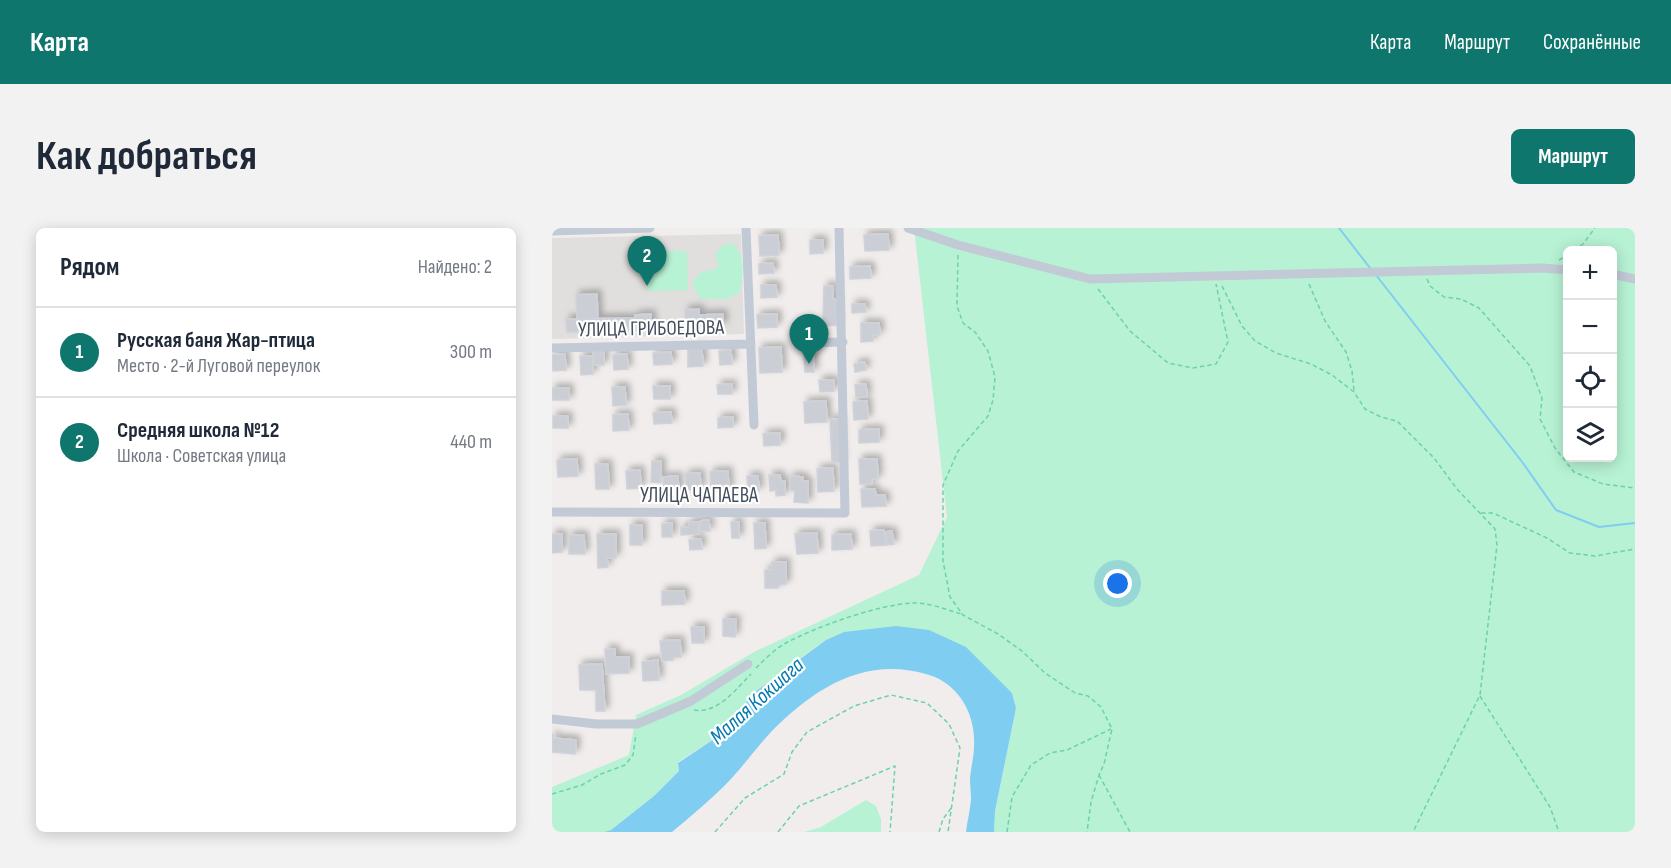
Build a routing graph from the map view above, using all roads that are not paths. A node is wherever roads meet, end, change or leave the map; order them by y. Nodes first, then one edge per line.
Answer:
1 (650, 228) edge
2 (746, 228) edge
3 (839, 228) edge
4 (908, 228) edge
5 (552, 231) edge
6 (1563, 270) edge
7 (1617, 275) edge
8 (1635, 279) edge
9 (843, 342) junction
10 (751, 344) junction
11 (802, 344) dead end
12 (552, 348) edge
13 (754, 425) dead end
14 (552, 512) edge
15 (748, 664) dead end
16 (552, 719) edge

1 - 5 street
2 - 10 street
3 - 9 street
4 - 6 street
7 - 8 street
9 - 11 street
9 - 14 street, УЛИЦА ЧАПАЕВА
10 - 12 street, УЛИЦА ГРИБОЕДОВА
10 - 13 street
15 - 16 street

